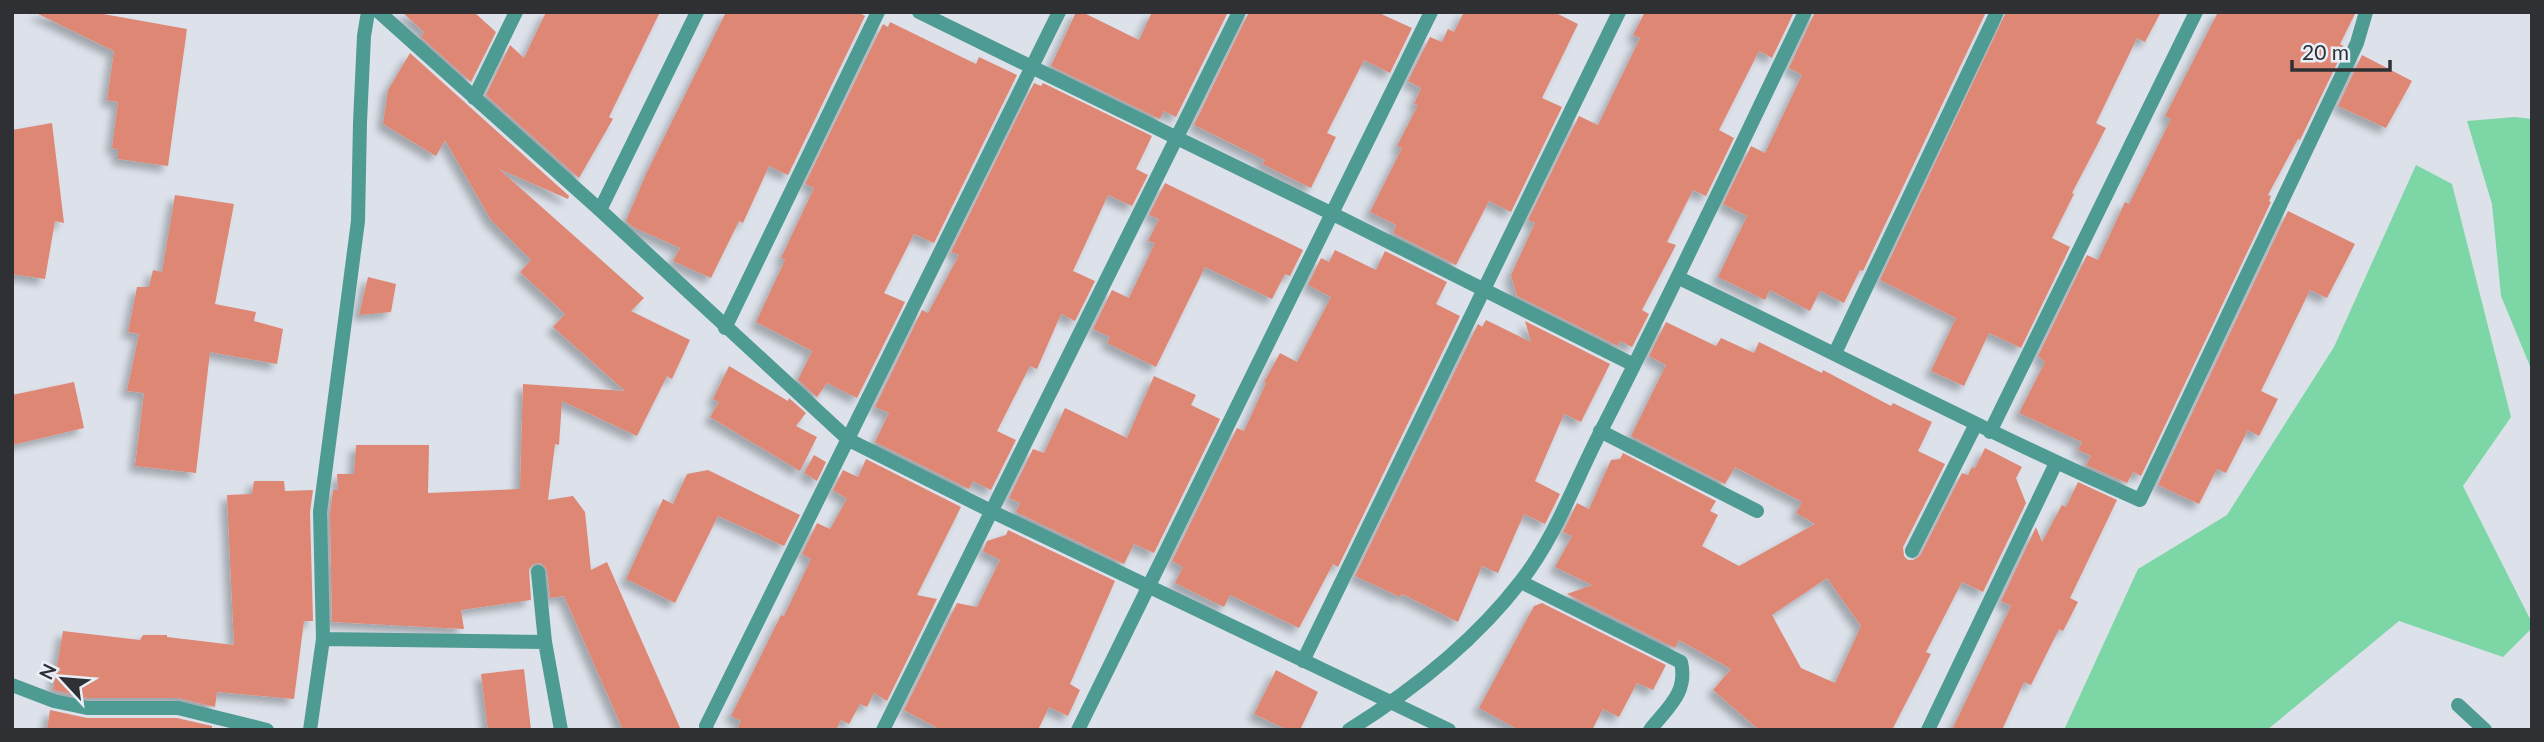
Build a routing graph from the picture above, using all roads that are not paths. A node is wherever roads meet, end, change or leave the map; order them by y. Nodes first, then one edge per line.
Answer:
1 (368, 12) edge
2 (379, 12) edge
3 (516, 12) edge
4 (697, 12) edge
5 (878, 12) edge
6 (919, 12) edge
7 (1059, 12) edge
8 (1239, 12) edge
9 (1431, 12) edge
10 (1619, 12) edge
11 (1805, 12) edge
12 (1997, 12) edge
13 (2196, 12) edge
14 (2366, 12) edge
15 (1031, 68) junction
16 (474, 98) junction
17 (1176, 139) junction
18 (600, 210) junction
19 (1332, 214) junction
20 (1679, 278) junction
21 (1485, 289) junction
22 (725, 328) junction
23 (1835, 353) junction
24 (1634, 365) junction
25 (1976, 424) junction
26 (1600, 431) junction
27 (1990, 432) junction
28 (849, 440) junction
29 (2056, 463) junction
30 (1757, 511) dead end
31 (993, 512) junction
32 (1912, 551) dead end
33 (538, 572) dead end
34 (1521, 582) junction
35 (1148, 586) junction
36 (323, 639) junction
37 (545, 642) junction
38 (1303, 661) junction
39 (12, 685) edge
40 (1391, 703) junction
41 (2458, 705) dead end
42 (267, 730) edge
43 (310, 730) edge
44 (561, 730) edge
45 (707, 730) edge
46 (883, 730) edge
47 (1078, 730) edge
48 (1349, 730) edge
49 (1449, 730) edge
50 (1650, 730) edge
51 (1928, 730) edge
52 (2485, 730) edge

1 - 36 street
2 - 16 street
3 - 16 street
4 - 18 street
5 - 22 street
6 - 15 street
7 - 15 street
8 - 17 street
9 - 19 street
10 - 21 street
11 - 20 street
12 - 23 street
13 - 27 street
14 - 29 street
15 - 17 street
15 - 28 street
16 - 18 street
17 - 19 street
17 - 31 street
18 - 22 street
19 - 21 street
19 - 35 street
20 - 23 street
20 - 24 street
21 - 24 street
21 - 38 street
22 - 28 street
23 - 25 street
24 - 26 street
25 - 27 street
25 - 32 street
26 - 30 street
26 - 34 street
27 - 29 street
28 - 31 street
28 - 45 street
29 - 51 street
31 - 35 street
31 - 46 street
33 - 37 street
34 - 40 street
34 - 50 street
35 - 38 street
35 - 47 street
36 - 37 street
36 - 43 street
37 - 44 street
38 - 40 street
39 - 42 street
40 - 48 street
40 - 49 street
41 - 52 street

